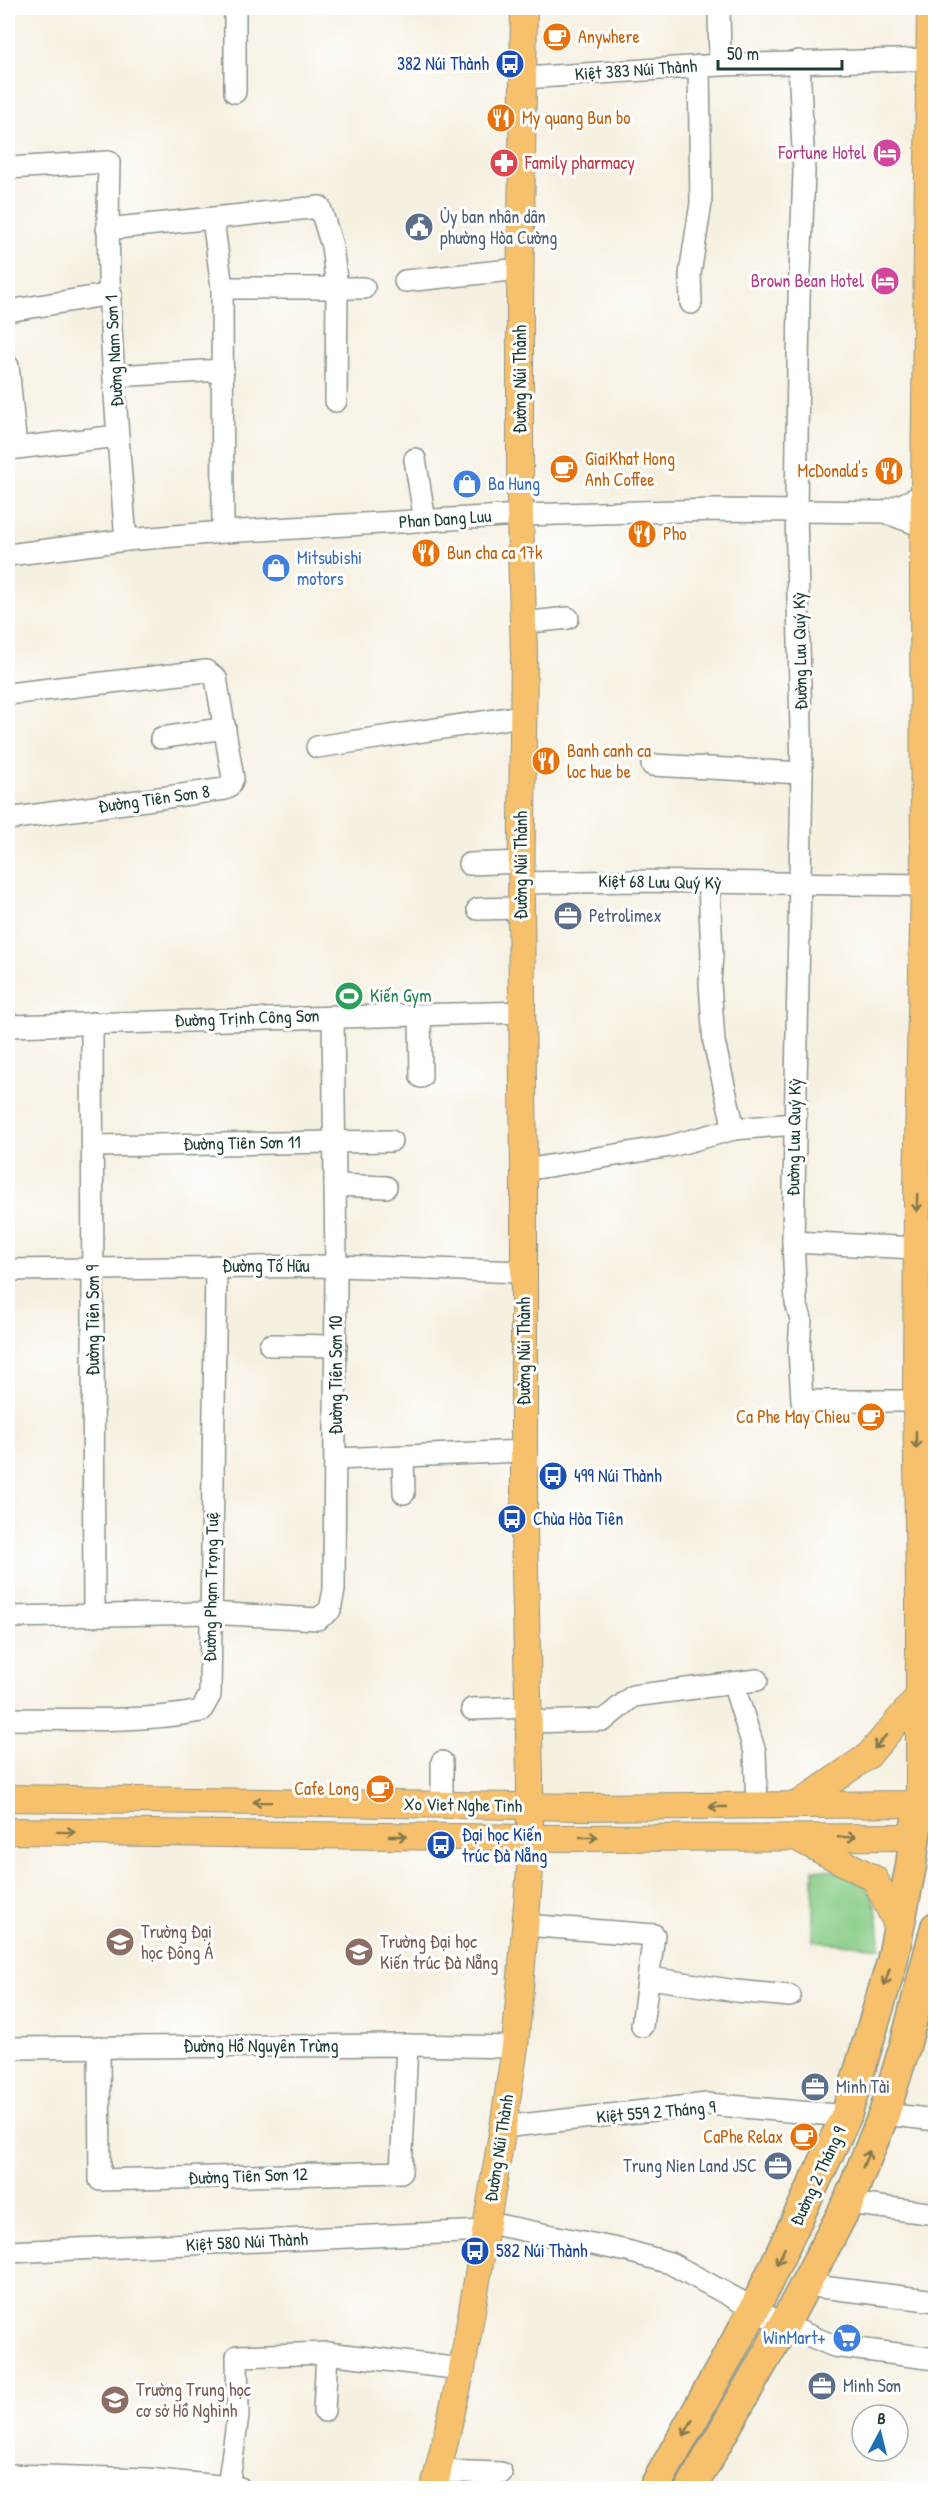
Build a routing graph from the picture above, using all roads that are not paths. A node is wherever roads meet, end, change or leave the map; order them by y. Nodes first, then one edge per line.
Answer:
1 (235, 8) edge
2 (525, 8) edge
3 (719, 8) edge
4 (930, 8) edge
5 (929, 59) junction
6 (800, 61) junction
7 (710, 65) junction
8 (524, 78) junction
9 (235, 92) dead end
10 (8, 168) edge
11 (213, 219) junction
12 (107, 229) junction
13 (521, 269) junction
14 (405, 281) dead end
15 (337, 287) junction
16 (222, 288) junction
17 (364, 288) dead end
18 (111, 294) junction
19 (692, 303) dead end
20 (8, 311) edge
21 (8, 366) edge
22 (223, 370) junction
23 (114, 376) junction
24 (336, 401) dead end
25 (118, 436) junction
26 (12, 449) edge
27 (415, 459) dead end
28 (930, 492) edge
29 (796, 511) junction
30 (884, 512) junction
31 (520, 514) junction
32 (424, 521) junction
33 (930, 529) edge
34 (223, 532) junction
35 (126, 540) junction
36 (8, 555) edge
37 (568, 618) dead end
38 (522, 622) junction
39 (8, 694) edge
40 (522, 716) junction
41 (225, 728) junction
42 (162, 738) dead end
43 (317, 747) dead end
44 (652, 765) dead end
45 (802, 773) junction
46 (8, 819) edge
47 (469, 864) dead end
48 (709, 883) junction
49 (521, 884) junction
50 (799, 885) junction
51 (924, 885) junction
52 (478, 909) dead end
53 (522, 1012) junction
54 (333, 1016) junction
55 (420, 1016) junction
56 (92, 1023) junction
57 (8, 1026) edge
58 (421, 1077) dead end
59 (794, 1124) junction
60 (734, 1130) junction
61 (334, 1141) junction
62 (391, 1141) dead end
63 (94, 1146) junction
64 (524, 1170) junction
65 (335, 1185) junction
66 (386, 1186) dead end
67 (793, 1242) junction
68 (926, 1249) edge
69 (216, 1266) junction
70 (336, 1266) junction
71 (8, 1270) edge
72 (93, 1270) junction
73 (524, 1272) junction
74 (270, 1345) dead end
75 (336, 1346) junction
76 (916, 1401) junction
77 (525, 1451) junction
78 (403, 1457) junction
79 (336, 1459) junction
80 (404, 1493) dead end
81 (209, 1613) junction
82 (94, 1616) junction
83 (8, 1617) edge
84 (757, 1680) dead end
85 (733, 1683) junction
86 (918, 1697) junction
87 (472, 1709) dead end
88 (528, 1715) junction
89 (8, 1719) edge
90 (442, 1762) dead end
91 (8, 1798) edge
92 (927, 1804) edge
93 (442, 1805) junction
94 (797, 1805) junction
95 (530, 1806) junction
96 (757, 1806) junction
97 (8, 1831) edge
98 (926, 1837) edge
99 (530, 1838) junction
100 (798, 1839) junction
101 (525, 1925) junction
102 (899, 1929) junction
103 (935, 1935) edge
104 (650, 1978) junction
105 (790, 1996) dead end
106 (642, 2026) dead end
107 (407, 2045) junction
108 (99, 2047) junction
109 (515, 2047) junction
110 (8, 2048) edge
111 (884, 2114) junction
112 (846, 2116) junction
113 (936, 2120) edge
114 (503, 2127) junction
115 (848, 2203) junction
116 (936, 2214) edge
117 (487, 2227) junction
118 (8, 2253) edge
119 (805, 2285) junction
120 (936, 2301) edge
121 (755, 2308) junction
122 (784, 2325) junction
123 (327, 2353) junction
124 (936, 2359) edge
125 (462, 2369) junction
126 (324, 2411) dead end
127 (501, 2473) dead end
128 (8, 2475) edge
129 (436, 2480) edge
130 (234, 2488) edge
131 (654, 2488) edge
132 (691, 2488) edge

1 - 9 street
2 - 8 main road, Đường Núi Thành
3 - 7 street
4 - 5 main road
5 - 6 street, Kiệt 383 Núi Thành
5 - 28 main road
6 - 7 street, Kiệt 383 Núi Thành
6 - 29 street, Đường Lưu Quý Kỳ
7 - 8 street, Kiệt 383 Núi Thành
7 - 19 street
8 - 13 main road, Đường Núi Thành
10 - 12 street, Đường Nam Sơn 1
11 - 12 street
11 - 15 street
11 - 16 street
12 - 18 street, Đường Nam Sơn 1
13 - 14 street
13 - 31 main road, Đường Núi Thành
15 - 16 street
15 - 17 street
15 - 24 street
16 - 22 street
18 - 20 street
18 - 23 street, Đường Nam Sơn 1
21 - 26 street
22 - 23 street
22 - 34 street
23 - 25 street, Đường Nam Sơn 1
25 - 26 street
25 - 35 street, Đường Nam Sơn 1
27 - 32 street
28 - 30 street
28 - 33 main road
29 - 30 street, Phan Dang Luu
29 - 31 street, Phan Dang Luu
29 - 45 street, Đường Lưu Quý Kỳ
30 - 33 street
31 - 32 street, Phan Dang Luu
31 - 38 main road, Đường Núi Thành
32 - 34 street, Phan Dang Luu
33 - 51 main road
34 - 35 street, Phan Dang Luu
35 - 36 street, Phan Dang Luu
37 - 38 street
38 - 40 main road, Đường Núi Thành
39 - 41 street, Đường Tiên Sơn 8
40 - 43 street
40 - 49 main road, Đường Núi Thành
41 - 42 street
41 - 46 street, Đường Tiên Sơn 8
44 - 45 street
45 - 50 street, Đường Lưu Quý Kỳ
47 - 49 street
48 - 49 street, Kiệt 68 Lưu Quý Kỳ
48 - 50 street, Kiệt 68 Lưu Quý Kỳ
48 - 60 street
49 - 52 street
49 - 53 main road, Đường Núi Thành
50 - 51 street, Kiệt 68 Lưu Quý Kỳ
50 - 59 street, Đường Lưu Quý Kỳ
51 -> 68 main road
53 - 55 street, Đường Trịnh Công Sơn
53 - 64 main road, Đường Núi Thành
54 - 55 street, Đường Trịnh Công Sơn
54 - 56 street, Đường Trịnh Công Sơn
54 - 61 street, Đường Tiên Sơn 10
55 - 58 street
56 - 57 street, Đường Trịnh Công Sơn
56 - 63 street, Đường Tiên Sơn 9
59 - 60 street
59 - 67 street, Đường Lưu Quý Kỳ
60 - 64 street
61 - 62 street, Đường Tiên Sơn 11
61 - 63 street, Đường Tiên Sơn 11
61 - 65 street, Đường Tiên Sơn 10
63 - 72 street, Đường Tiên Sơn 9
64 - 73 main road, Đường Núi Thành
65 - 66 street
65 - 70 street, Đường Tiên Sơn 10
67 - 68 street
67 - 76 street, Đường Lưu Quý Kỳ
68 - 76 main road
69 - 70 street, Đường Tố Hữu
69 - 72 street, Đường Tố Hữu
69 - 81 street, Đường Phạm Trọng Tuệ
70 - 73 street, Đường Tố Hữu
70 - 75 street, Đường Tiên Sơn 10
71 - 72 street, Đường Tố Hữu
72 - 82 street, Đường Tiên Sơn 9
73 - 77 main road, Đường Núi Thành
74 - 75 street
75 - 79 street, Đường Tiên Sơn 10
76 -> 86 main road
77 - 78 street
77 - 88 main road, Đường Núi Thành
78 - 79 street
78 - 80 street
79 - 81 street, Đường Tiên Sơn 10
81 - 82 street
81 - 89 street, Đường Phạm Trọng Tuệ
82 - 83 street
84 - 85 street
85 - 88 street
85 - 96 street
86 - 92 main road
86 -> 94 main road
87 - 88 street
88 - 95 main road, Đường Núi Thành
90 - 93 street
93 -> 91 main road, Xo Viet Nghe Tinh
92 - 94 main road, Xo Viet Nghe Tinh
92 - 98 highway, Đường 2 Tháng 9
93 - 95 main road, Xo Viet Nghe Tinh
94 - 96 main road, Xo Viet Nghe Tinh
96 -> 95 main road, Xo Viet Nghe Tinh
95 - 99 main road, Đường Núi Thành
97 -> 99 main road, Xo Viet Nghe Tinh
100 -> 98 main road, Xo Viet Nghe Tinh
98 - 102 highway, Đường 2 Tháng 9
99 -> 100 main road, Xo Viet Nghe Tinh
99 - 101 main road, Đường Núi Thành
100 - 102 main road
101 - 104 street
101 - 109 main road, Đường Núi Thành
102 -> 112 highway, Đường 2 Tháng 9
103 - 111 highway, Đường 2 Tháng 9
104 - 105 street
104 - 106 street
107 - 108 street, Đường Hồ Nguyên Trừng
107 - 108 street, Đường Tiên Sơn 12
107 - 109 street, Đường Hồ Nguyên Trừng
108 - 110 street, Đường Hồ Nguyên Trừng
109 - 114 main road, Đường Núi Thành
111 - 113 street
115 -> 111 highway, Đường 2 Tháng 9
112 - 114 street, Kiệt 559 2 Tháng 9
112 -> 121 highway, Đường 2 Tháng 9
114 - 117 main road, Đường Núi Thành
115 - 116 street
115 - 119 highway, Đường 2 Tháng 9
117 - 118 street, Kiệt 580 Núi Thành
117 - 121 street, Kiệt 580 Núi Thành
117 - 125 main road, Đường Núi Thành
119 - 120 street
119 - 122 highway, Đường 2 Tháng 9
121 - 122 street, Kiệt 580 Núi Thành
121 -> 131 highway, Đường 2 Tháng 9
122 - 124 street, Kiệt 580 Núi Thành
122 - 132 highway, Đường 2 Tháng 9
123 - 125 street
123 - 126 street
123 - 130 street
125 - 129 main road, Đường Núi Thành
127 - 129 street
128 - 130 street

